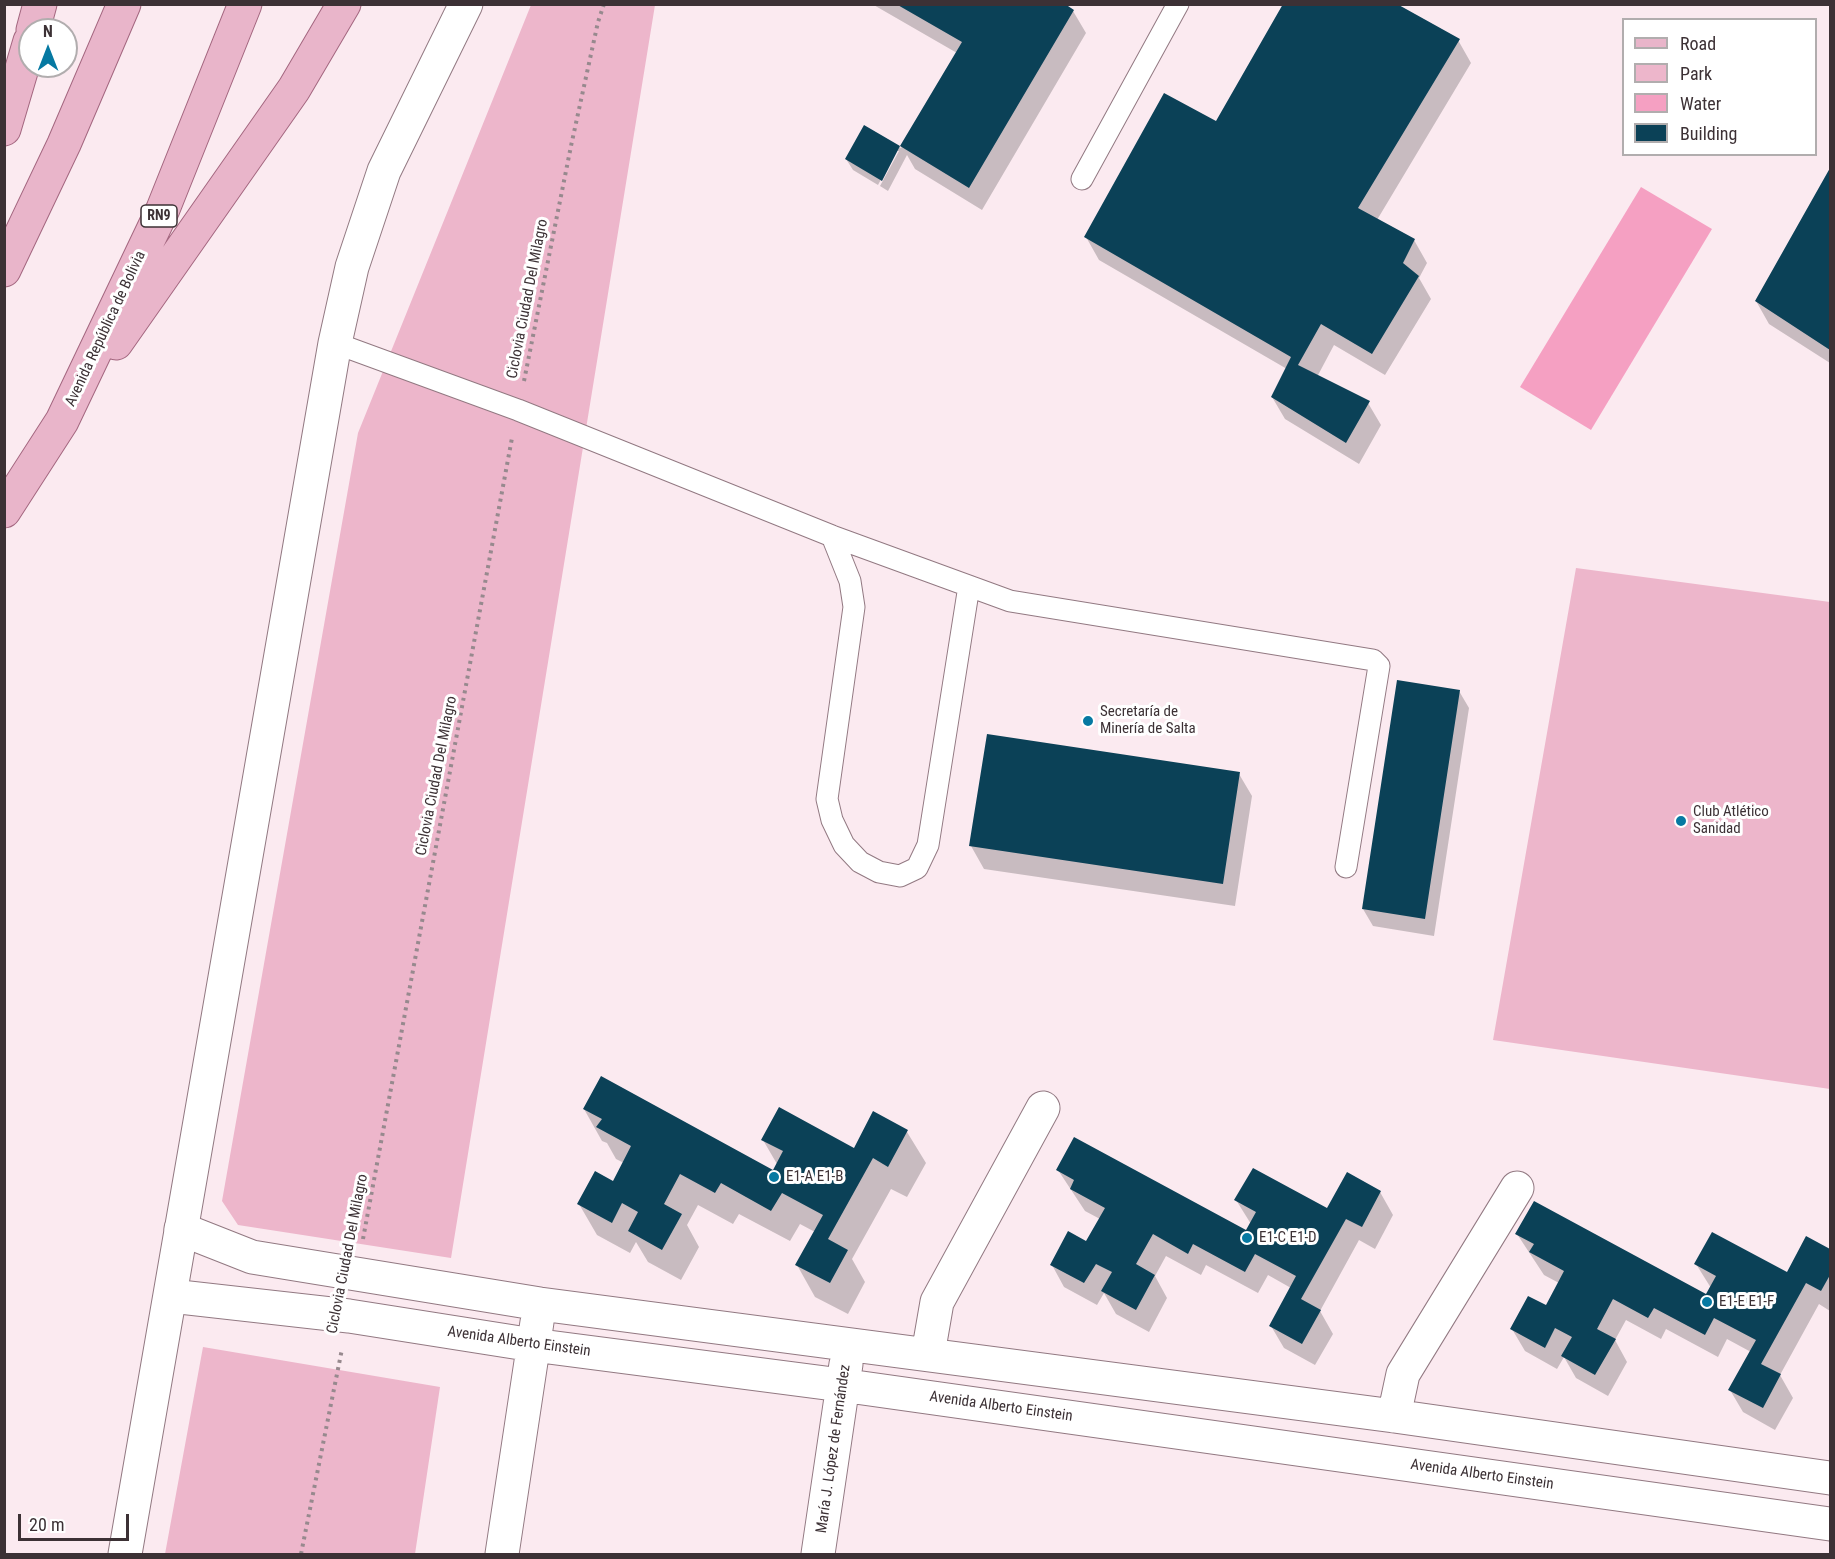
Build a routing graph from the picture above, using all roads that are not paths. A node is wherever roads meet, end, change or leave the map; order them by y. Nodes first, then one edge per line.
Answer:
1 (124, 4) edge
2 (245, 4) edge
3 (344, 4) edge
4 (466, 4) edge
5 (1178, 4) edge
6 (19, 78) edge
7 (4, 129) edge
8 (1082, 179) dead end
9 (4, 270) edge
10 (335, 343) junction
11 (62, 421) junction
12 (4, 511) edge
13 (832, 536) junction
14 (969, 586) junction
15 (1346, 867) dead end
16 (1042, 1108) dead end
17 (1517, 1188) dead end
18 (181, 1229) junction
19 (171, 1296) junction
20 (540, 1304) junction
21 (533, 1345) junction
22 (850, 1345) junction
23 (928, 1354) junction
24 (841, 1385) junction
25 (1394, 1416) junction
26 (1830, 1478) edge
27 (1830, 1524) edge
28 (125, 1554) edge
29 (502, 1554) edge
30 (818, 1554) edge

1 - 9 main road
2 - 11 main road, Avenida República de Bolivia / RN9
3 - 11 main road
4 - 10 street
5 - 8 lane
6 - 7 main road
10 - 13 lane
10 - 18 street
11 - 12 main road, Avenida República de Bolivia / RN9
13 - 14 lane
13 - 14 lane
14 - 15 lane
16 - 23 street
17 - 25 street
18 - 19 street
18 - 20 street
19 - 21 street, Avenida Alberto Einstein
19 - 28 street
20 - 21 street
20 - 22 street
21 - 24 street, Avenida Alberto Einstein
21 - 29 street
22 - 23 street
22 - 24 street, María J. López de Fernández
23 - 25 street
24 - 27 street, Avenida Alberto Einstein
24 - 30 street, María J. López de Fernández
25 - 26 street

